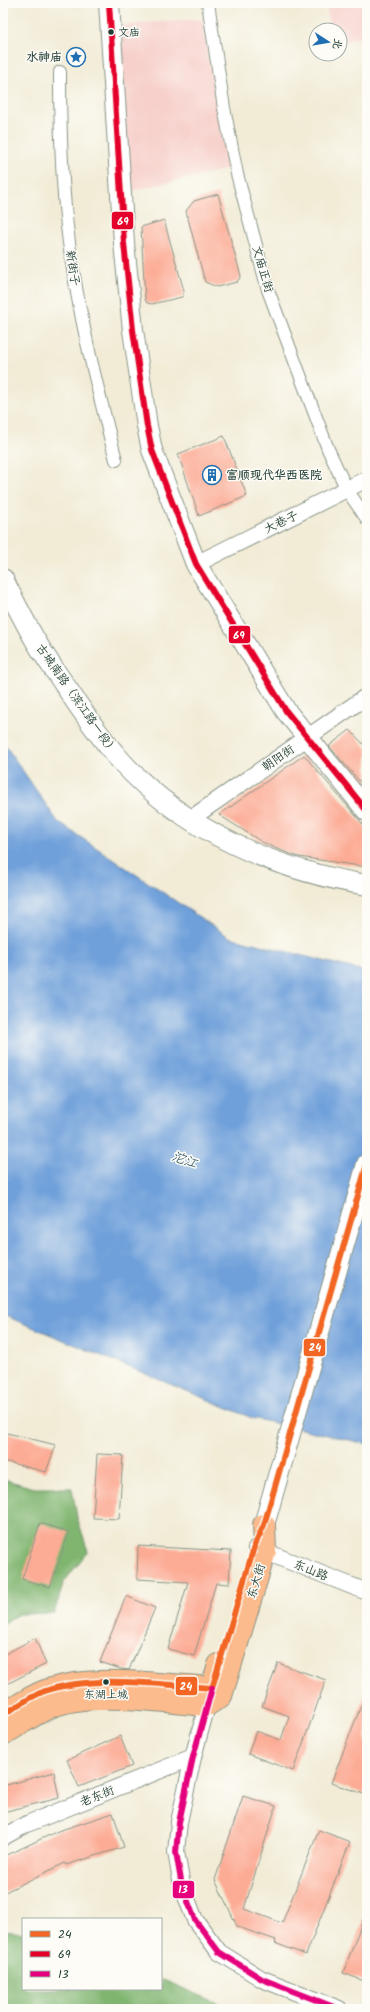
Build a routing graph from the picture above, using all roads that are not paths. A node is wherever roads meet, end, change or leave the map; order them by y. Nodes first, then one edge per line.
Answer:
1 (109, 3) edge
2 (208, 3) edge
3 (60, 72) dead end
4 (116, 460) dead end
5 (367, 479) edge
6 (347, 490) junction
7 (367, 519) edge
8 (196, 564) junction
9 (3, 579) edge
10 (367, 696) edge
11 (307, 738) junction
12 (367, 811) edge
13 (189, 820) junction
14 (367, 885) edge
15 (367, 1164) edge
16 (264, 1525) joint
17 (259, 1549) junction
18 (367, 1592) edge
19 (210, 1697) junction
20 (3, 1715) edge
21 (3, 1734) edge
22 (193, 1757) junction
23 (3, 1837) edge
24 (339, 2009) edge

1 - 8 street
2 - 6 street, 文庙正街
3 - 4 street, 新街子
5 - 6 street, 大巷子
6 - 7 street, 文庙正街
6 - 8 street, 大巷子
8 - 11 street
9 - 13 street, 古城南路（滨江路一段）
10 - 11 street, 朝阳街
11 - 12 street
11 - 13 street, 朝阳街
13 - 14 street, 古城南路（滨江路一段）
15 - 16 street
16 - 17 main road, 东大街
17 - 18 street, 东山路
17 - 19 main road, 东大街
19 - 20 main road
19 - 21 main road
19 - 22 street
22 - 23 street, 老东街
22 - 24 street

